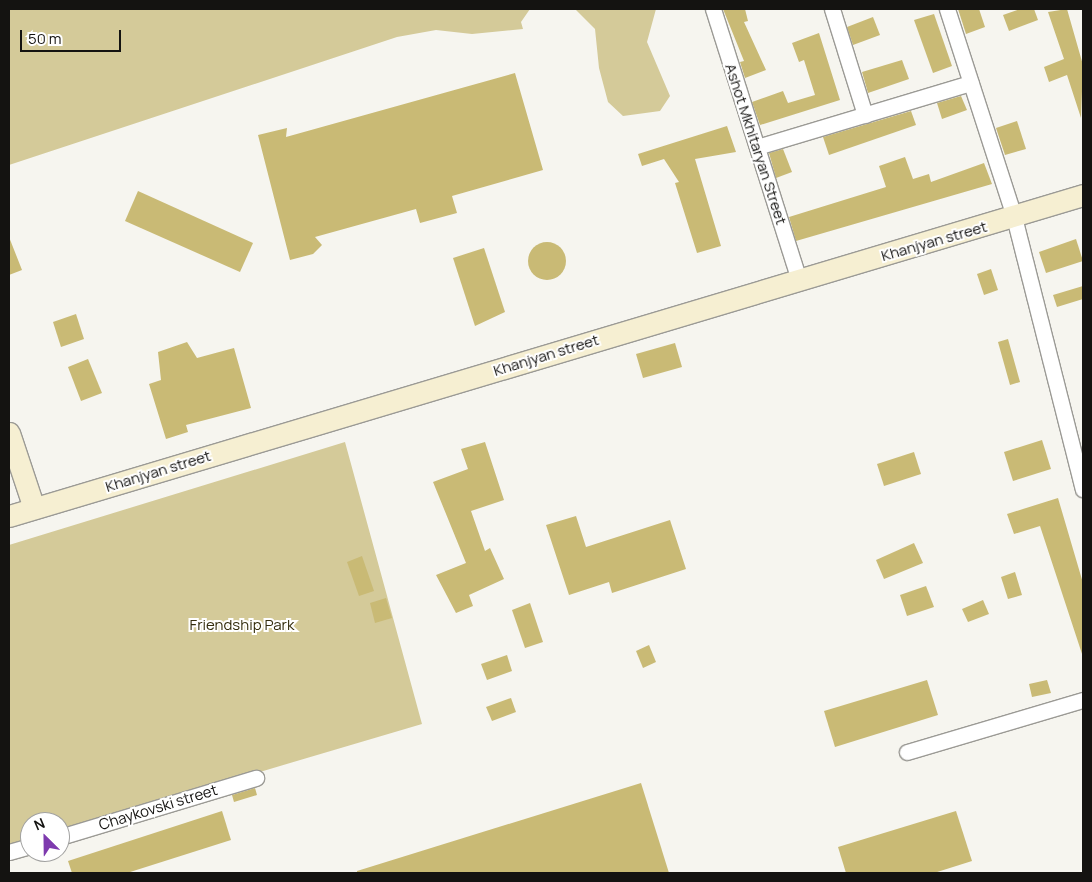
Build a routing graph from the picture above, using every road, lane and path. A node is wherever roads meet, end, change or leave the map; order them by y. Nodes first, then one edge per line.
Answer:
1 (713, 9) edge
2 (832, 9) edge
3 (948, 9) edge
4 (971, 83) junction
5 (865, 115) junction
6 (757, 147) junction
7 (1083, 196) edge
8 (1014, 218) junction
9 (799, 280) junction
10 (9, 433) edge
11 (1083, 489) edge
12 (34, 508) junction
13 (9, 516) edge
14 (1083, 700) edge
15 (907, 752) dead end
16 (256, 778) dead end
17 (70, 834) edge

1 - 6 street, Ashot Mkhitaryan Street
2 - 5 street
3 - 4 street
4 - 5 street
4 - 8 street
5 - 6 street
6 - 9 street, Ashot Mkhitaryan Street
7 - 8 main road, Khanjyan street
8 - 9 main road, Khanjyan street
8 - 11 street
9 - 12 main road, Khanjyan street
10 - 12 main road
12 - 13 main road, Khanjyan street
14 - 15 street
16 - 17 street, Chaykovski street

